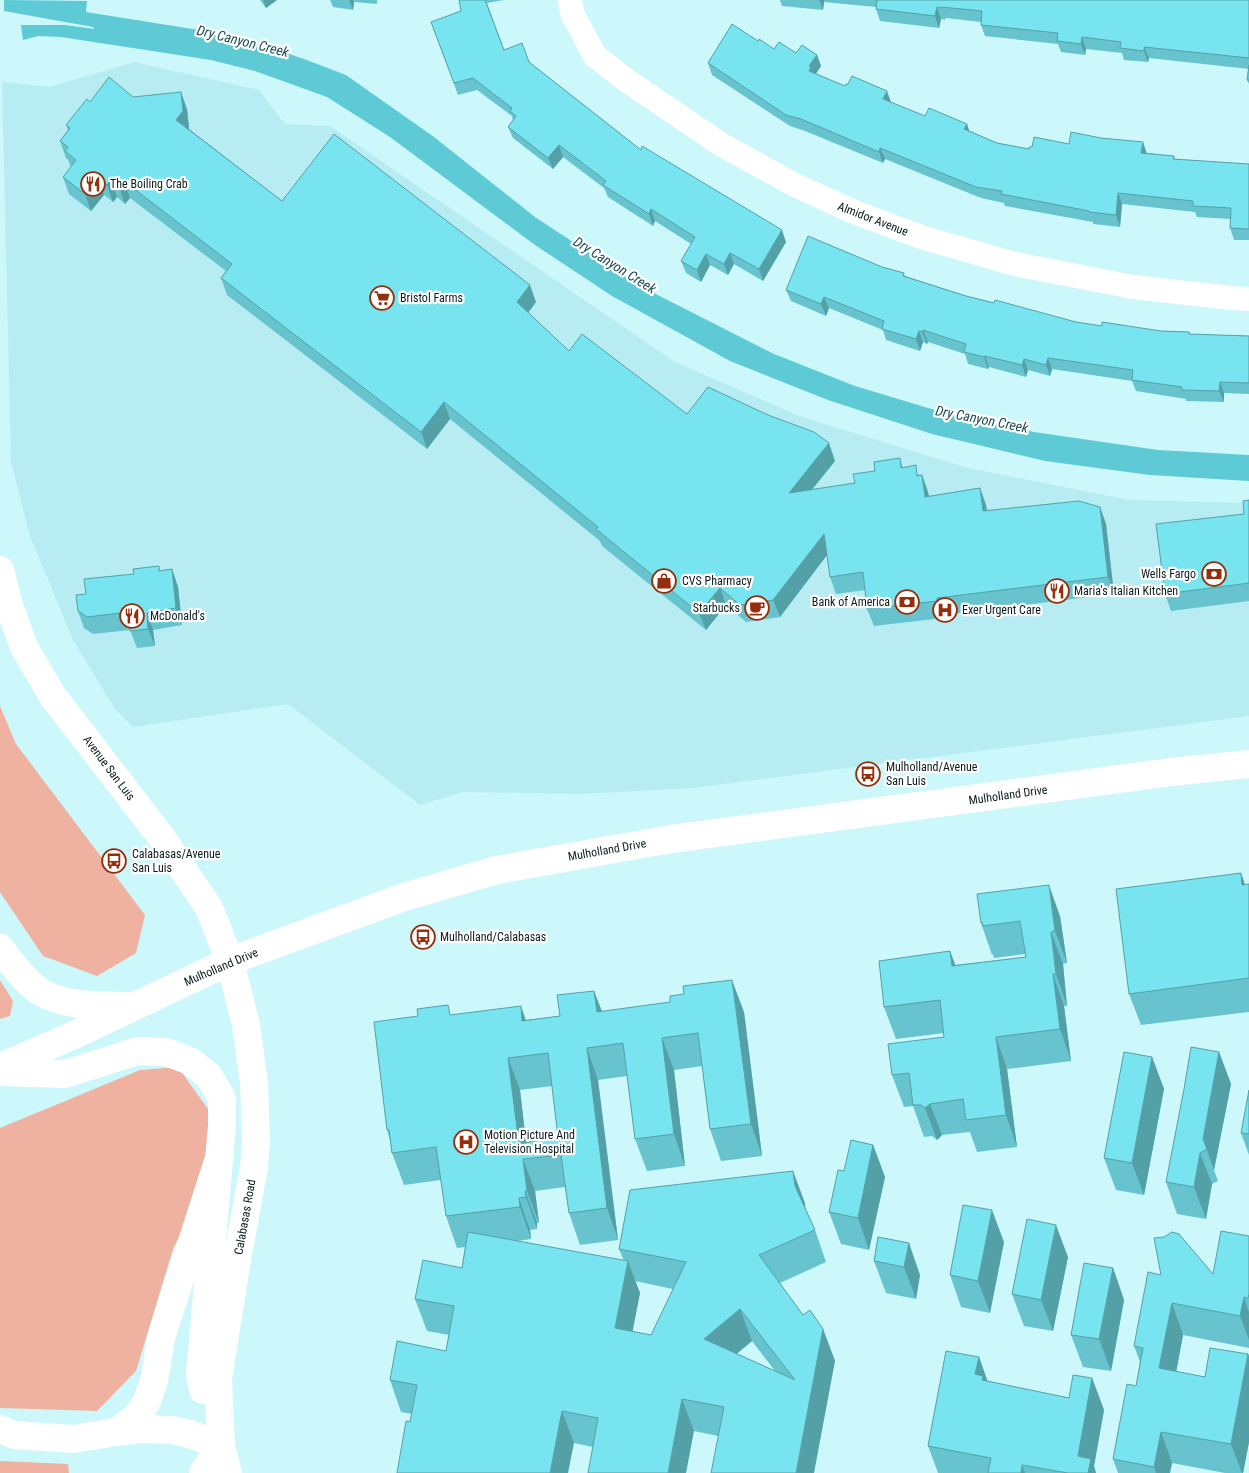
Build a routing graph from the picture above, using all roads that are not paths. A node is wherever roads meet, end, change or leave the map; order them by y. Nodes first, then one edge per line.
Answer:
1 (570, 0) edge
2 (1249, 299) edge
3 (0, 570) edge
4 (1249, 764) edge
5 (0, 948) edge
6 (230, 961) junction
7 (134, 1006) junction
8 (0, 1067) edge
9 (0, 1072) edge
10 (220, 1155) junction
11 (0, 1429) edge
12 (116, 1432) junction
13 (221, 1446) junction
14 (203, 1473) edge
15 (228, 1473) edge

1 - 2 street, Almidor Avenue
3 - 6 main road, Avenue San Luis
4 - 6 main road, Mulholland Drive
5 - 7 main road
6 - 7 main road, Mulholland Drive
6 - 13 main road, Calabasas Road
7 - 8 main road, Mulholland Drive
9 - 10 main road
10 - 12 main road
10 - 13 main road
11 - 12 main road
12 - 13 main road
13 - 14 main road
13 - 15 main road, Calabasas Road

